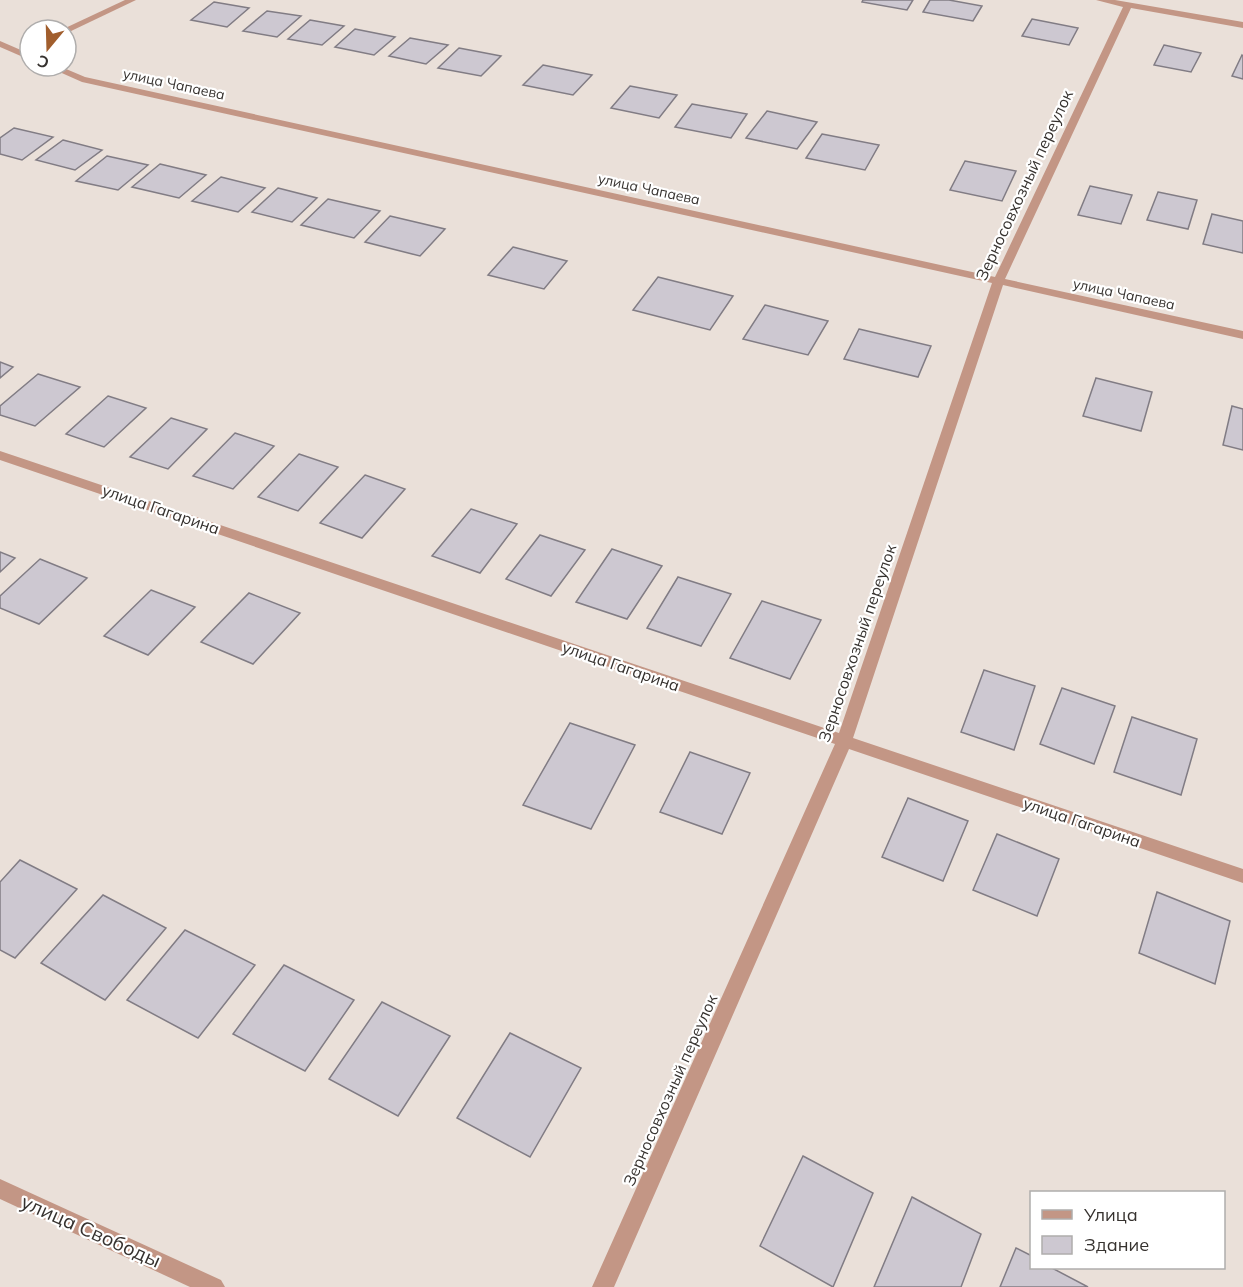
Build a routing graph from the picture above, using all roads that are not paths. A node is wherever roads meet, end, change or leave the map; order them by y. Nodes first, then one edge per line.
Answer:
1 (132, 0) edge
2 (1100, 0) edge
3 (1128, 5) junction
4 (78, 25) edge
5 (1243, 25) edge
6 (0, 44) edge
7 (18, 52) edge
8 (78, 78) edge
9 (998, 282) junction
10 (1243, 335) edge
11 (0, 454) edge
12 (844, 742) junction
13 (1243, 876) edge
14 (0, 1190) edge
15 (214, 1287) edge
16 (603, 1287) edge

1 - 4 street
2 - 3 street
3 - 5 street
3 - 9 street, Зерносовхозный переулок
6 - 7 street
8 - 9 street, улица Чапаева
9 - 10 street, улица Чапаева
9 - 12 street, Зерносовхозный переулок
11 - 12 street, улица Гагарина
12 - 13 street, улица Гагарина
12 - 16 street, Зерносовхозный переулок
14 - 15 street, улица Свободы

